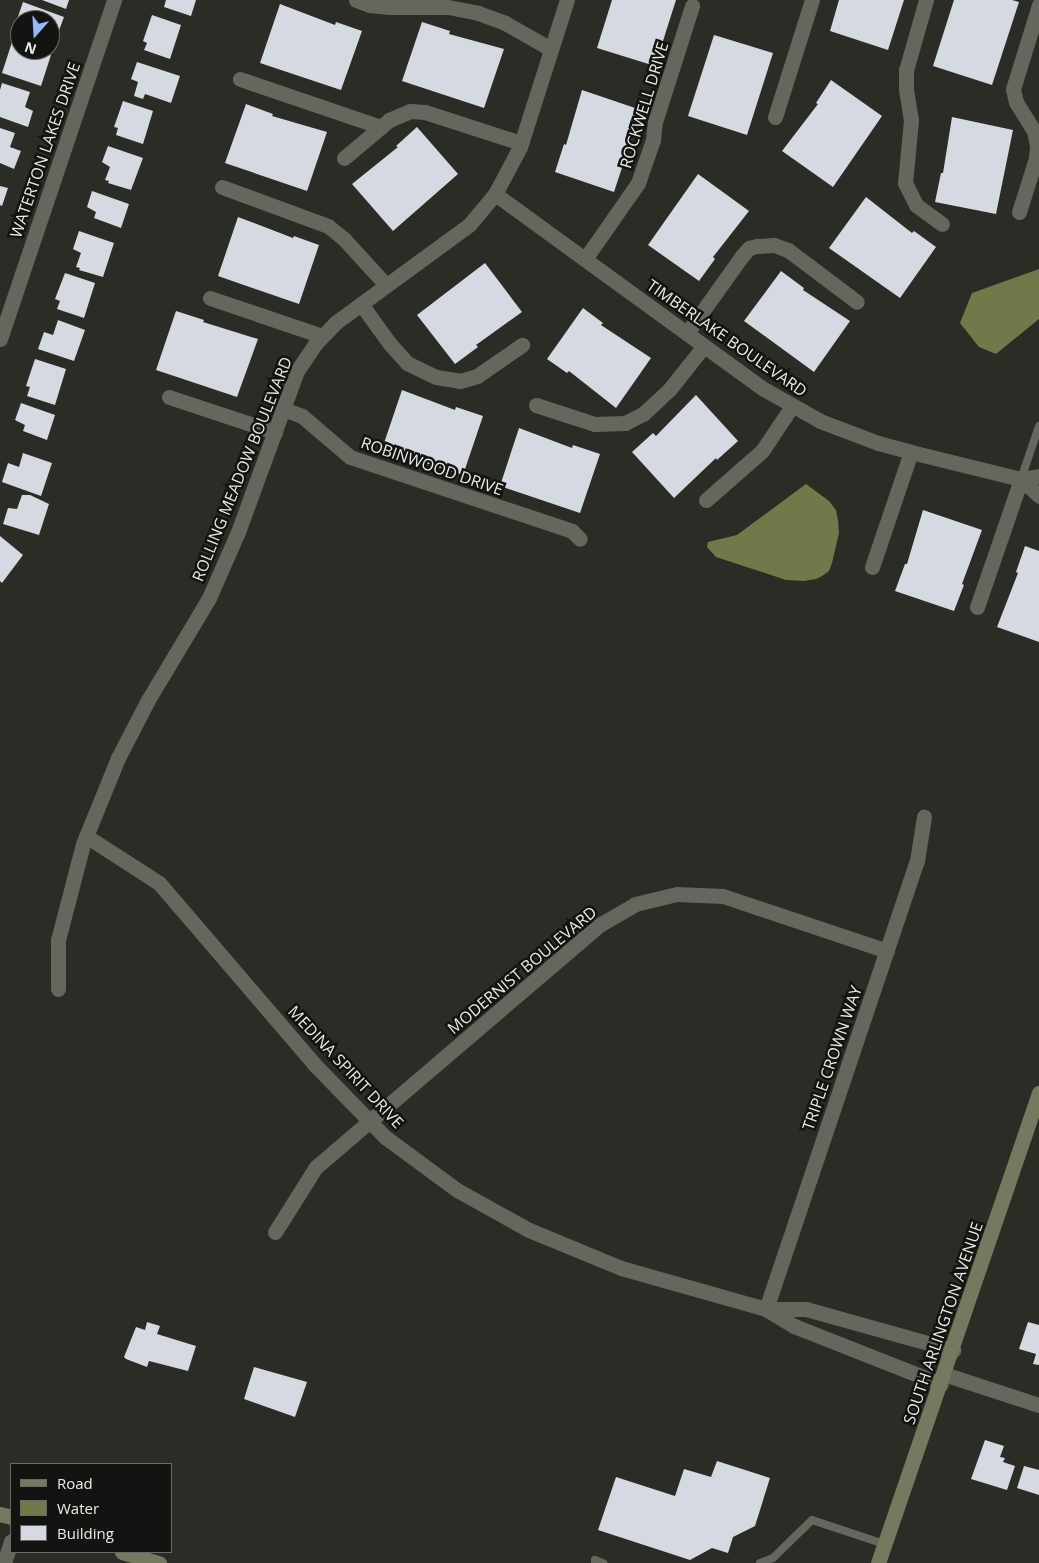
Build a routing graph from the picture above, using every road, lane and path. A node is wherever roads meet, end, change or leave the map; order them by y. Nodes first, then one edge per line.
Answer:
1 (114, 0) edge
2 (356, 0) edge
3 (567, 0) edge
4 (812, 0) edge
5 (926, 0) edge
6 (1039, 4) edge
7 (692, 6) dead end
8 (551, 49) junction
9 (240, 79) dead end
10 (775, 117) dead end
11 (380, 127) junction
12 (521, 143) junction
13 (344, 158) dead end
14 (222, 187) dead end
15 (495, 194) junction
16 (1019, 212) dead end
17 (942, 224) dead end
18 (584, 259) junction
19 (386, 285) junction
20 (210, 298) dead end
21 (857, 302) dead end
22 (361, 304) junction
23 (687, 333) junction
24 (322, 336) junction
25 (0, 339) edge
26 (522, 345) dead end
27 (704, 346) junction
28 (170, 397) dead end
29 (536, 405) dead end
30 (792, 406) junction
31 (283, 409) junction
32 (1039, 428) edge
33 (275, 432) junction
34 (911, 452) junction
35 (1039, 476) edge
36 (1020, 479) junction
37 (1039, 496) edge
38 (706, 500) dead end
39 (580, 539) dead end
40 (872, 567) dead end
41 (977, 608) dead end
42 (924, 817) dead end
43 (86, 836) junction
44 (887, 951) junction
45 (58, 989) dead end
46 (1039, 1094) edge
47 (370, 1121) junction
48 (275, 1232) dead end
49 (766, 1309) junction
50 (952, 1350) junction
51 (943, 1379) junction
52 (1039, 1405) edge
53 (10, 1544) edge
54 (884, 1544) junction
55 (125, 1553) edge
56 (4, 1563) edge
57 (159, 1563) edge
58 (595, 1563) edge
59 (603, 1563) edge
60 (760, 1563) edge
61 (878, 1563) edge

1 - 25 street, WATERTON LAKES DRIVE
2 - 8 street
3 - 8 street, ROLLING MEADOW BOULEVARD
4 - 10 street
5 - 17 street
6 - 16 street
7 - 18 street, ROCKWELL DRIVE
8 - 12 street, ROLLING MEADOW BOULEVARD
9 - 11 street
11 - 12 street
11 - 13 street
12 - 15 street, ROLLING MEADOW BOULEVARD
14 - 19 street
15 - 18 street, TIMBERLAKE BOULEVARD
15 - 19 street, ROLLING MEADOW BOULEVARD
18 - 23 street, TIMBERLAKE BOULEVARD
19 - 22 street, ROLLING MEADOW BOULEVARD
20 - 24 street
21 - 23 street
22 - 24 street, ROLLING MEADOW BOULEVARD
22 - 26 street
23 - 27 street, TIMBERLAKE BOULEVARD
24 - 31 street, ROLLING MEADOW BOULEVARD
27 - 29 street
27 - 30 street, TIMBERLAKE BOULEVARD
28 - 33 street
30 - 34 street, TIMBERLAKE BOULEVARD
30 - 38 street
31 - 33 street, ROLLING MEADOW BOULEVARD
31 - 39 street, ROBINWOOD DRIVE
32 - 36 lane
33 - 43 street, ROLLING MEADOW BOULEVARD
34 - 36 street, TIMBERLAKE BOULEVARD
34 - 40 street
35 - 36 street
36 - 37 street
36 - 41 street
42 - 44 street, TRIPLE CROWN WAY
43 - 45 street, ROLLING MEADOW BOULEVARD
43 - 47 street, MEDINA SPIRIT DRIVE
44 - 47 street, MODERNIST BOULEVARD
44 - 49 street, TRIPLE CROWN WAY
46 - 50 main road, SOUTH ARLINGTON AVENUE
47 - 48 street, MODERNIST BOULEVARD
47 - 49 street, MEDINA SPIRIT DRIVE
49 - 50 street, MEDINA SPIRIT DRIVE
49 - 51 street, MEDINA SPIRIT DRIVE
50 - 51 main road, SOUTH ARLINGTON AVENUE
51 - 52 street, MEDINA SPIRIT DRIVE
51 - 54 main road, SOUTH ARLINGTON AVENUE
53 - 56 street
54 - 60 lane
54 - 61 main road, SOUTH ARLINGTON AVENUE
55 - 57 main road
58 - 59 lane

